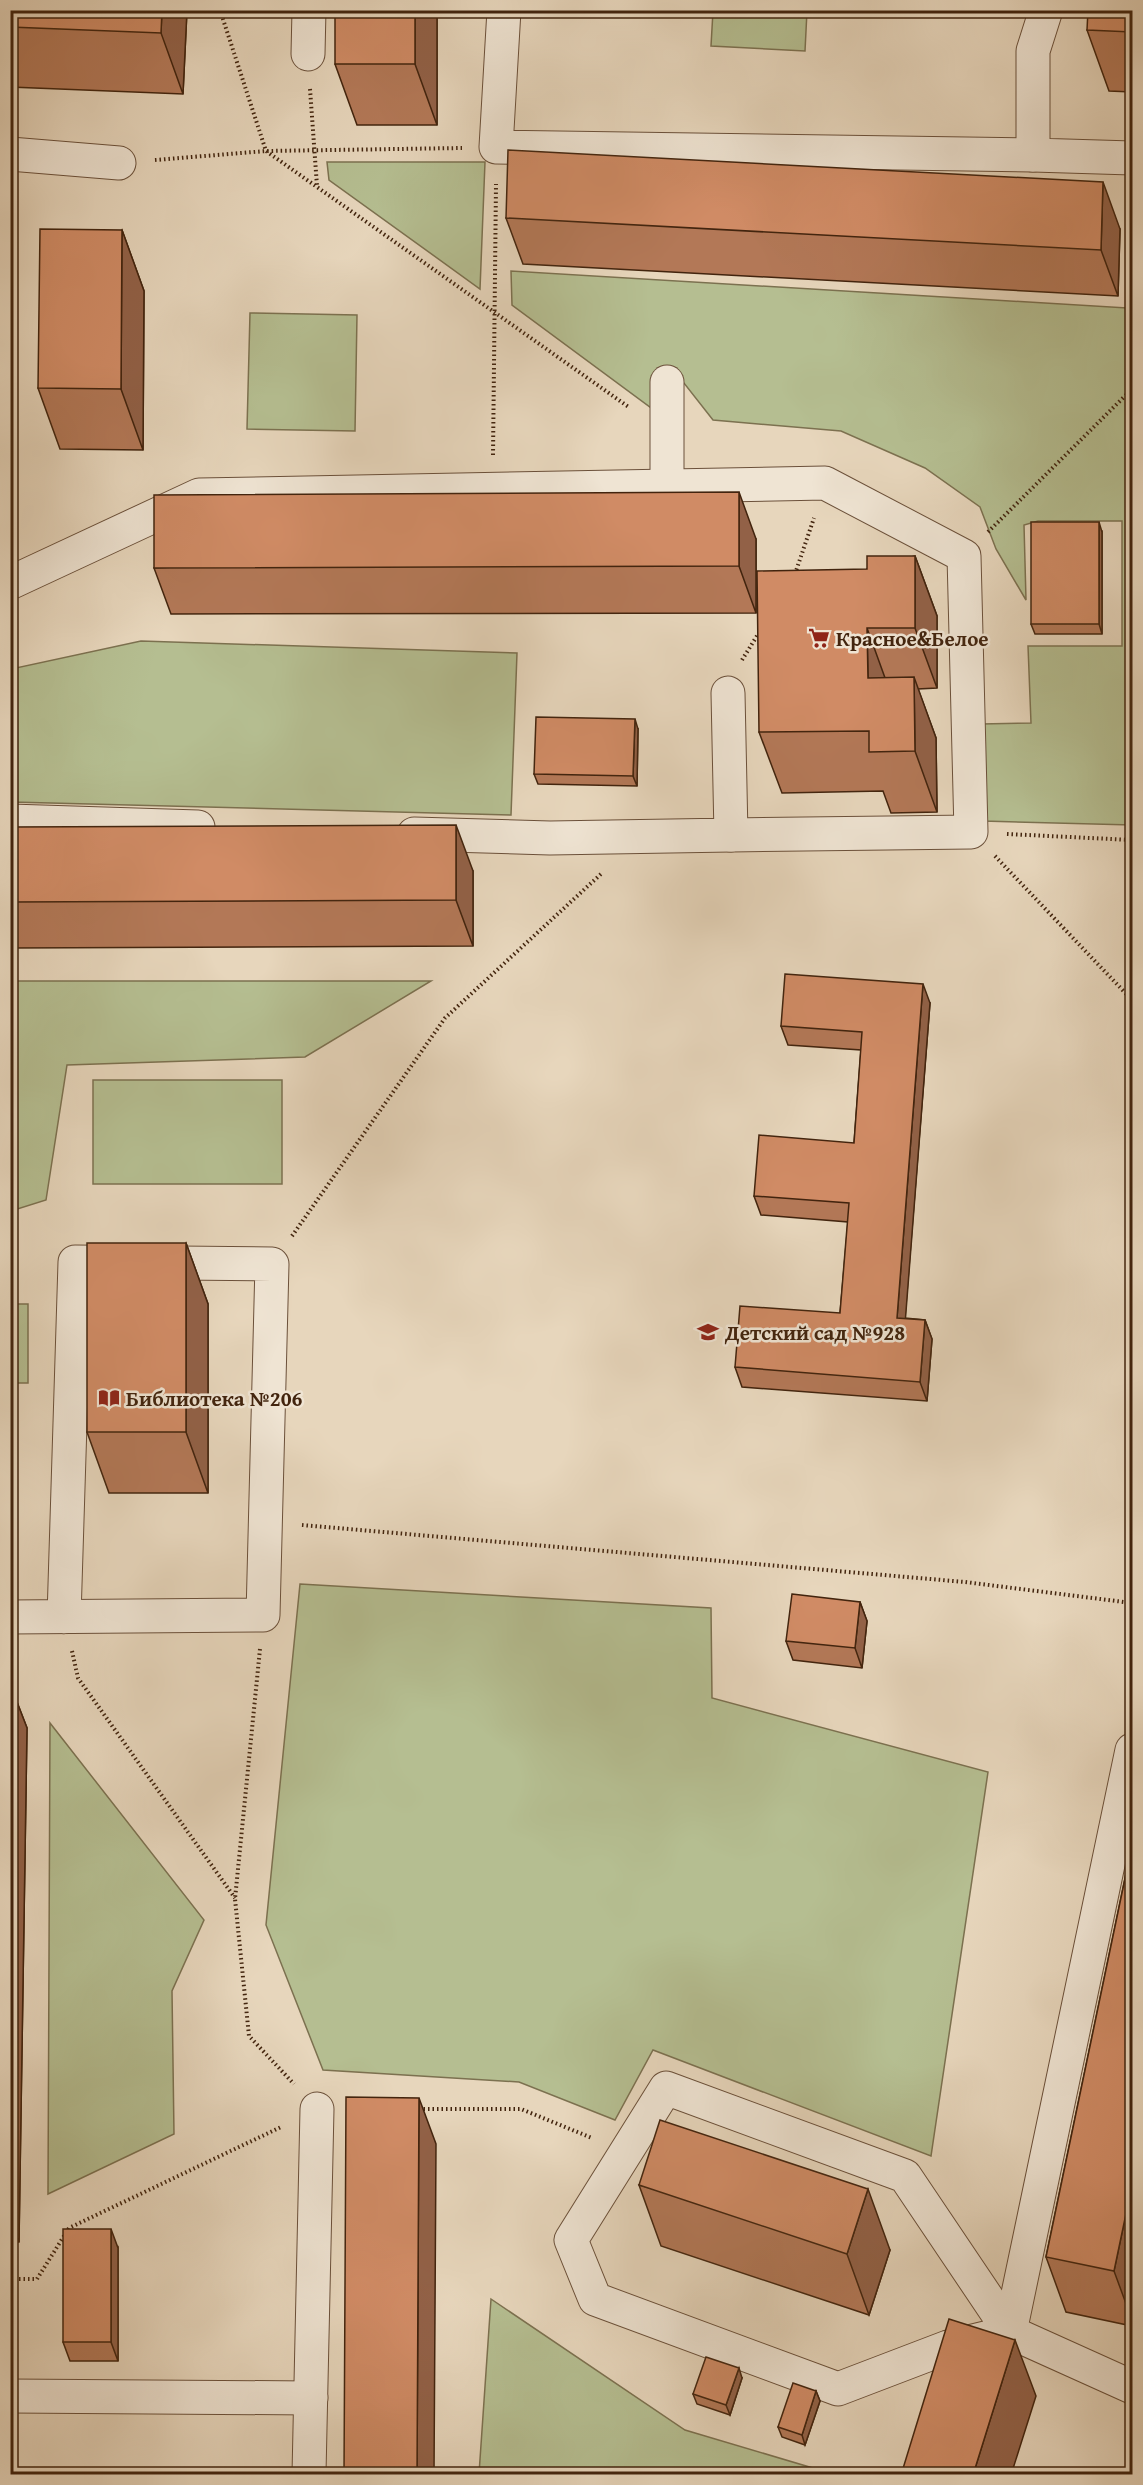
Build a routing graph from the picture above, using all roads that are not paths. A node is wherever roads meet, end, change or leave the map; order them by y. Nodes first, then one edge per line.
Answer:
1 (309, 10) edge
2 (504, 10) edge
3 (1046, 10) edge
4 (308, 54) road end
5 (10, 154) edge
6 (1033, 155) junction
7 (1132, 158) edge
8 (119, 164) road end
9 (667, 382) dead end
10 (667, 486) junction
11 (10, 583) edge
12 (728, 693) dead end
13 (10, 821) edge
14 (226, 828) edge
15 (382, 833) edge
16 (731, 835) junction
17 (10, 1617) edge
18 (64, 1617) junction
19 (1132, 1750) edge
20 (317, 2109) road end
21 (1010, 2332) junction
22 (948, 2347) junction
23 (937, 2379) edge
24 (1132, 2387) edge
25 (10, 2396) edge
26 (311, 2398) junction
27 (309, 2475) edge

1 - 4 lane
2 - 6 lane
3 - 6 lane
5 - 8 lane
6 - 7 lane
9 - 10 lane
10 - 11 lane
10 - 16 lane
12 - 16 lane
13 - 14 lane
15 - 16 lane
17 - 18 lane
18 - 18 lane
19 - 21 lane
20 - 26 lane
21 - 22 lane
21 - 22 lane
21 - 24 lane
22 - 23 lane
25 - 26 lane
26 - 27 lane

